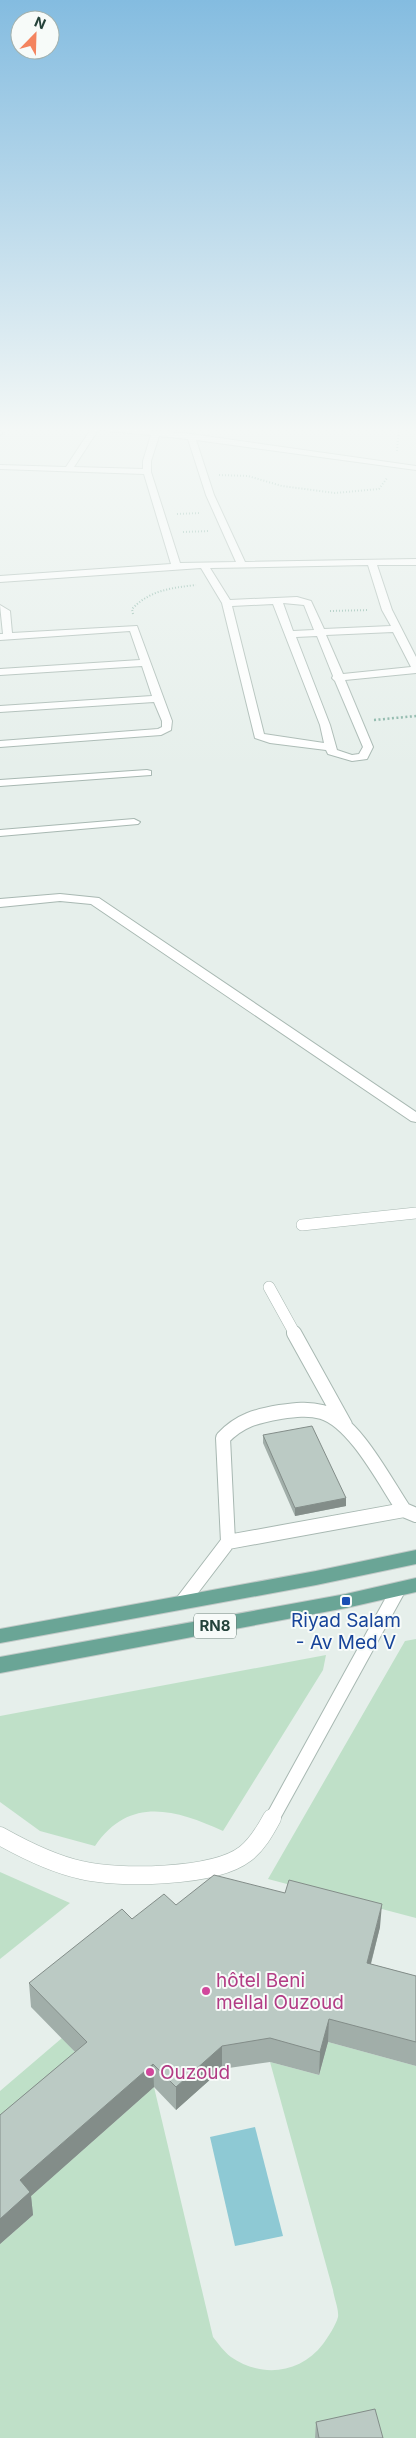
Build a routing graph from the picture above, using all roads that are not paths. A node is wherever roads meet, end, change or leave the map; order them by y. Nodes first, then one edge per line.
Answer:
1 (168, 541) edge
2 (231, 541) edge
3 (416, 562) edge
4 (372, 563) junction
5 (242, 565) junction
6 (176, 566) junction
7 (204, 566) junction
8 (0, 567) edge
9 (1, 579) edge
10 (277, 601) junction
11 (227, 603) junction
12 (0, 608) edge
13 (396, 629) junction
14 (319, 633) junction
15 (289, 634) junction
16 (4, 637) edge
17 (147, 663) junction
18 (416, 668) edge
19 (0, 672) edge
20 (337, 678) junction
21 (158, 698) junction
22 (0, 709) edge
23 (0, 744) edge
24 (331, 747) junction
25 (147, 773) dead end
26 (0, 782) edge
27 (134, 822) dead end
28 (0, 833) edge
29 (0, 903) edge
30 (416, 1118) edge
31 (416, 1213) edge
32 (302, 1225) dead end
33 (269, 1287) dead end
34 (346, 1426) junction
35 (410, 1513) edge
36 (228, 1542) junction
37 (416, 1557) edge
38 (407, 1588) edge
39 (183, 1601) junction
40 (0, 1636) edge
41 (0, 1665) edge
42 (0, 1836) edge

1 - 6 street
2 - 5 street
3 - 4 street
4 - 5 street
4 - 13 street
5 - 7 street
6 - 7 street
6 - 9 street
7 - 11 street
8 - 9 street
10 - 11 street
10 - 14 street
10 - 15 street
11 - 24 street
12 - 16 street
13 - 14 street
13 - 18 street
14 - 15 street
14 - 20 street
15 - 24 street
16 - 17 street
17 - 19 street
17 - 21 street
18 - 20 street
20 - 24 street
21 - 22 street
21 - 23 street
25 - 26 street
27 - 28 street
29 - 30 street
31 - 32 lane
33 - 34 lane
34 - 35 lane
34 - 36 lane
35 - 36 lane
36 - 39 lane
37 - 39 main road, RN8
38 - 41 main road, RN8
38 - 42 lane
39 - 40 main road, RN8

